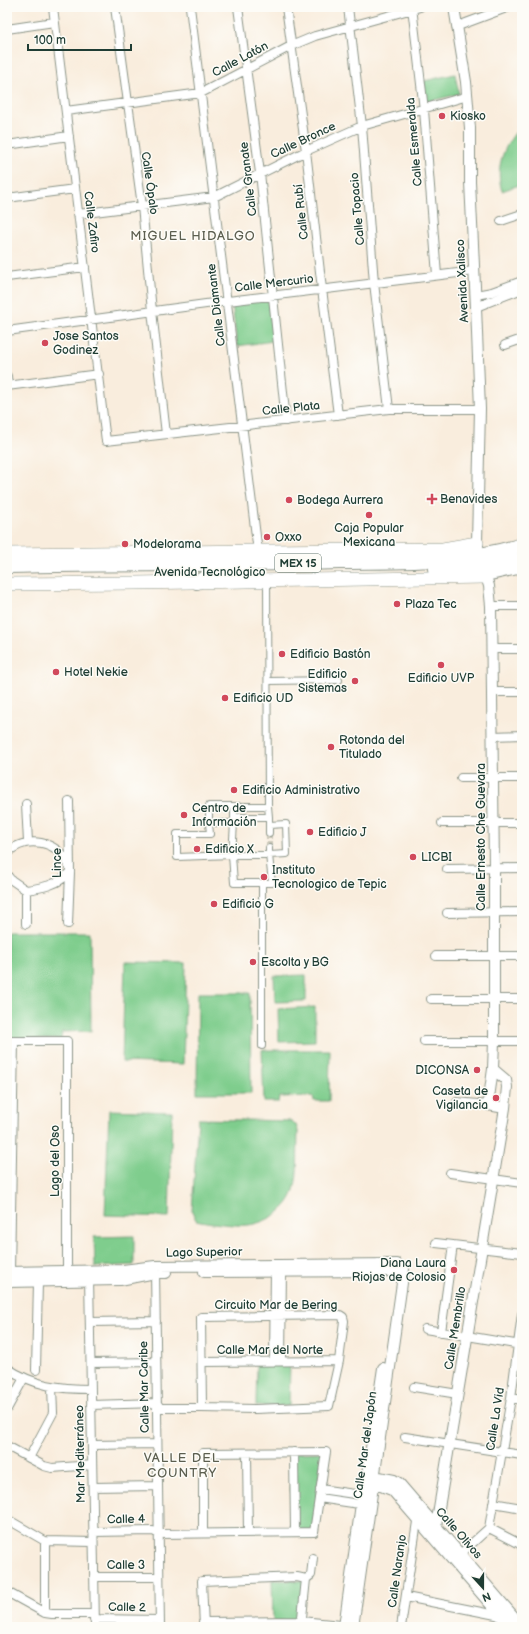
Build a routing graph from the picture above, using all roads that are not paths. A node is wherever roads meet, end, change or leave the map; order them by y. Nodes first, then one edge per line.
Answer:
1 (54, 7) edge
2 (115, 7) edge
3 (190, 7) edge
4 (238, 7) edge
5 (286, 7) edge
6 (348, 7) edge
7 (454, 7) edge
8 (509, 7) edge
9 (415, 8) edge
10 (54, 22) junction
11 (350, 25) junction
12 (458, 26) junction
13 (7, 29) edge
14 (291, 46) junction
15 (246, 69) junction
16 (201, 93) junction
17 (468, 96) junction
18 (127, 103) junction
19 (424, 110) junction
20 (66, 111) junction
21 (362, 126) junction
22 (69, 136) junction
23 (7, 146) edge
24 (306, 151) junction
25 (260, 173) junction
26 (75, 189) junction
27 (214, 197) junction
28 (7, 198) edge
29 (142, 206) junction
30 (78, 214) junction
31 (522, 214) edge
32 (501, 222) dead end
33 (85, 267) junction
34 (474, 271) junction
35 (437, 275) junction
36 (7, 278) edge
37 (522, 281) edge
38 (374, 283) junction
39 (322, 289) junction
40 (522, 289) edge
41 (273, 295) junction
42 (476, 295) junction
43 (228, 301) junction
44 (476, 307) junction
45 (152, 311) junction
46 (92, 319) junction
47 (7, 331) edge
48 (522, 339) edge
49 (505, 345) dead end
50 (99, 374) junction
51 (7, 376) edge
52 (8, 386) edge
53 (389, 409) junction
54 (480, 409) junction
55 (338, 415) junction
56 (286, 421) junction
57 (242, 426) junction
58 (166, 434) junction
59 (106, 441) joint
60 (522, 545) edge
61 (258, 552) junction
62 (291, 552) junction
63 (7, 554) edge
64 (522, 560) edge
65 (481, 561) junction
66 (313, 563) junction
67 (7, 566) edge
68 (522, 569) edge
69 (220, 572) junction
70 (7, 574) edge
71 (267, 581) junction
72 (197, 582) junction
73 (7, 584) edge
74 (491, 606) junction
75 (522, 606) edge
76 (492, 649) junction
77 (522, 649) edge
78 (339, 680) dead end
79 (268, 681) junction
80 (492, 692) junction
81 (522, 692) edge
82 (522, 735) edge
83 (492, 736) junction
84 (461, 778) dead end
85 (494, 778) junction
86 (522, 778) edge
87 (69, 801) dead end
88 (26, 804) dead end
89 (234, 806) junction
90 (268, 806) junction
91 (269, 817) junction
92 (234, 820) junction
93 (209, 823) junction
94 (442, 823) dead end
95 (494, 823) junction
96 (522, 823) edge
97 (269, 825) junction
98 (269, 833) tunnel mouth
99 (28, 842) junction
100 (269, 851) junction
101 (7, 853) edge
102 (232, 855) junction
103 (494, 868) junction
104 (522, 868) edge
105 (447, 869) dead end
106 (68, 872) junction
107 (7, 876) edge
108 (262, 883) junction
109 (26, 890) junction
110 (494, 912) junction
111 (522, 912) edge
112 (447, 913) dead end
113 (26, 924) dead end
114 (68, 924) dead end
115 (436, 956) dead end
116 (494, 956) junction
117 (522, 956) edge
118 (431, 999) dead end
119 (494, 999) junction
120 (522, 999) edge
121 (424, 1040) dead end
122 (10, 1041) edge
123 (522, 1041) edge
124 (494, 1042) junction
125 (262, 1046) dead end
126 (493, 1069) junction
127 (457, 1102) dead end
128 (488, 1105) junction
129 (505, 1108) junction
130 (450, 1173) dead end
131 (493, 1179) junction
132 (522, 1183) edge
133 (436, 1242) dead end
134 (453, 1244) junction
135 (482, 1248) junction
136 (522, 1254) edge
137 (399, 1267) joint
138 (278, 1268) junction
139 (155, 1269) junction
140 (89, 1270) junction
141 (67, 1271) junction
142 (8, 1272) edge
143 (90, 1281) junction
144 (7, 1282) edge
145 (38, 1282) junction
146 (67, 1282) junction
147 (522, 1314) edge
148 (278, 1316) junction
149 (156, 1321) junction
150 (90, 1322) junction
151 (425, 1330) dead end
152 (441, 1332) junction
153 (468, 1335) junction
154 (519, 1345) edge
155 (278, 1361) junction
156 (339, 1361) junction
157 (156, 1362) junction
158 (202, 1362) junction
159 (91, 1363) junction
160 (7, 1368) edge
161 (36, 1370) dead end
162 (24, 1378) junction
163 (52, 1387) junction
164 (414, 1387) dead end
165 (91, 1390) junction
166 (458, 1394) junction
167 (511, 1398) junction
168 (522, 1400) edge
169 (157, 1403) junction
170 (91, 1405) junction
171 (202, 1408) junction
172 (7, 1409) edge
173 (405, 1437) dead end
174 (157, 1444) junction
175 (450, 1444) junction
176 (92, 1445) junction
177 (7, 1446) edge
178 (294, 1452) junction
179 (502, 1452) junction
180 (247, 1453) junction
181 (522, 1455) edge
182 (29, 1458) junction
183 (92, 1465) junction
184 (369, 1480) junction
185 (158, 1486) junction
186 (93, 1487) junction
187 (320, 1489) junction
188 (319, 1498) junction
189 (366, 1501) junction
190 (494, 1503) junction
191 (522, 1508) edge
192 (419, 1514) junction
193 (7, 1520) edge
194 (432, 1528) junction
195 (489, 1528) junction
196 (93, 1532) junction
197 (295, 1532) junction
198 (203, 1533) junction
199 (248, 1533) junction
200 (159, 1534) junction
201 (45, 1541) junction
202 (93, 1542) junction
203 (522, 1547) edge
204 (456, 1557) junction
205 (313, 1558) dead end
206 (94, 1577) junction
207 (159, 1577) junction
208 (306, 1580) junction
209 (7, 1592) edge
210 (406, 1597) junction
211 (44, 1613) junction
212 (501, 1616) junction
213 (94, 1620) edge
214 (160, 1623) edge
215 (302, 1624) edge
216 (204, 1625) edge
217 (348, 1626) edge
218 (522, 1626) edge
219 (273, 1627) edge
220 (401, 1627) edge
221 (510, 1627) edge

1 - 10 street, Calle Zafiro
2 - 18 street, Calle Ópalo
3 - 16 street, Calle Diamante
4 - 15 street, Calle Granate
5 - 14 street, Calle Rubí
6 - 11 street, Calle Topacio
7 - 12 street, Avenida Xalisco
8 - 12 street
9 - 11 street, Calle Latón
9 - 19 street, Calle Esmeralda
10 - 13 street
10 - 20 street, Calle Zafiro
11 - 14 street, Calle Latón
11 - 21 street, Calle Topacio
12 - 17 street, Avenida Xalisco
14 - 15 street, Calle Latón
14 - 24 street, Calle Rubí
15 - 16 street, Calle Latón
15 - 25 street, Calle Granate
16 - 18 street, Calle Latón
16 - 27 street, Calle Diamante
17 - 19 street, Calle Bronce
17 - 34 street, Avenida Xalisco
18 - 20 street, Calle Latón
18 - 29 street, Calle Ópalo
19 - 21 street, Calle Bronce
19 - 35 street, Calle Esmeralda
20 - 22 street, Calle Zafiro
21 - 24 street, Calle Bronce
21 - 38 street, Calle Topacio
22 - 23 street
22 - 26 street, Calle Zafiro
24 - 25 street, Calle Bronce
24 - 39 street, Calle Rubí
25 - 27 street, Calle Bronce
25 - 41 street, Calle Granate
26 - 28 street
26 - 30 street, Calle Zafiro
27 - 29 street, Calle Bronce
27 - 43 street, Calle Diamante
29 - 30 street, Calle Bronce
29 - 45 street, Calle Ópalo
30 - 33 street, Calle Zafiro
31 - 32 street
33 - 36 street
33 - 46 street, Calle Zafiro
34 - 35 street, Calle Mercurio
34 - 42 street, Avenida Xalisco
35 - 38 street, Calle Mercurio
37 - 42 street
38 - 39 street, Calle Mercurio
38 - 53 street, Calle Topacio
39 - 41 street, Calle Mercurio
39 - 55 street, Calle Rubí
40 - 44 street
41 - 43 street, Calle Mercurio
41 - 56 street, Calle Granate
42 - 44 street, Avenida Xalisco
43 - 45 street, Calle Mercurio
43 - 57 street, Calle Diamante
44 - 54 street, Avenida Xalisco
45 - 46 street, Calle Mercurio
45 - 58 street, Calle Ópalo
46 - 47 street, Calle Mercurio
46 - 50 street, Calle Zafiro
48 - 49 street
50 - 52 street
50 - 59 street, Calle Zafiro
51 - 52 street
53 - 54 street, Calle Plata
53 - 55 street, Calle Plata
54 - 65 street, Avenida Xalisco
55 - 56 street, Calle Plata
56 - 57 street, Calle Plata
57 - 58 street, Calle Plata
57 - 61 street, Calle Diamante
58 - 59 street, Calle Plata
60 - 65 highway, Avenida Tecnológico / MEX 15
61 - 62 main road, Avenida Tecnológico
61 - 63 main road, Avenida Tecnológico
62 - 65 main road, Avenida Tecnológico
62 - 66 highway
64 - 65 highway, Avenida Tecnológico / MEX 15
65 - 66 highway, Avenida Tecnológico / MEX 15
65 - 68 street
65 - 69 highway, Avenida Tecnológico / MEX 15
65 - 71 main road, Avenida Tecnológico
65 - 74 street, Calle Ernesto Che Guevara
66 - 67 highway, Avenida Tecnológico / MEX 15
69 - 70 highway, Avenida Tecnológico / MEX 15
69 - 72 highway
71 - 72 main road, Avenida Tecnológico
71 - 79 street
72 - 73 main road, Avenida Tecnológico
74 - 75 street
74 - 76 street, Calle Ernesto Che Guevara
76 - 77 street
76 - 80 street, Calle Ernesto Che Guevara
78 - 79 street
79 - 90 street
80 - 81 street
80 - 83 street, Calle Ernesto Che Guevara
82 - 83 street
83 - 85 street, Calle Ernesto Che Guevara
84 - 85 street
85 - 86 street
85 - 95 street, Calle Ernesto Che Guevara
87 - 106 street, Lince
88 - 99 street
89 - 90 street
89 - 92 street
89 - 93 street
90 - 91 street
91 - 92 street
91 - 97 street
92 - 93 street
92 - 102 street
93 - 102 street
94 - 95 street
95 - 96 street
95 - 103 street, Calle Ernesto Che Guevara
97 - 98 street
97 - 100 street
99 - 101 street
99 - 106 street
100 - 102 street
100 - 108 street
102 - 108 street
103 - 104 street
103 - 105 street
103 - 110 street, Calle Ernesto Che Guevara
106 - 109 street
106 - 114 street, Lince
107 - 109 street
108 - 125 street
109 - 113 street
110 - 111 street
110 - 112 street
110 - 116 street, Calle Ernesto Che Guevara
115 - 116 street
116 - 117 street
116 - 119 street, Calle Ernesto Che Guevara
118 - 119 street
119 - 120 street
119 - 124 street, Calle Ernesto Che Guevara
121 - 124 street
122 - 141 street, Lago del Oso
122 - 142 street
123 - 124 street
124 - 126 street, Calle Ernesto Che Guevara
126 - 128 street, Calle Ernesto Che Guevara
126 - 129 street, Calle Membrillo
127 - 128 street
128 - 129 street
129 - 131 street, Calle Membrillo
130 - 131 street
131 - 132 street
131 - 135 street, Calle Membrillo
133 - 134 street
134 - 135 street
134 - 152 street
135 - 136 street
135 - 153 street, Calle Membrillo
137 - 138 street, Lago Superior
137 - 184 street, Calle Mar del Japón
138 - 139 street, Lago Superior
138 - 148 street
139 - 140 street, Lago Superior
139 - 143 street, Lago Superior
139 - 149 street, Calle Mar Caribe
140 - 141 street, Lago Superior
140 - 143 street, Mar Mediterráneo
141 - 142 street, Lago Superior
141 - 146 street, Lago del Oso
143 - 146 street, Lago Superior
143 - 150 street, Mar Mediterráneo
144 - 145 street, Lago Superior
145 - 146 street, Lago Superior
145 - 161 street
147 - 154 street, Calle La Vid
148 - 155 street
148 - 156 street, Circuito Mar de Bering
148 - 158 street, Circuito Mar de Bering
149 - 150 street
149 - 157 street, Calle Mar Caribe
150 - 159 street, Mar Mediterráneo
151 - 152 street
152 - 153 street
153 - 154 street
153 - 166 street, Calle Membrillo
154 - 167 street, Calle La Vid
155 - 156 street, Calle Mar del Norte
155 - 158 street, Calle Mar del Norte
156 - 171 street, Circuito Mar de Bering
157 - 159 street
157 - 169 street, Calle Mar Caribe
158 - 171 street, Circuito Mar de Bering
159 - 165 street, Mar Mediterráneo
160 - 162 street
162 - 163 street
162 - 172 street
163 - 165 street
163 - 182 street
164 - 166 street
165 - 170 street, Mar Mediterráneo
166 - 175 street, Calle Membrillo
167 - 168 street
167 - 179 street, Calle La Vid
169 - 170 street
169 - 171 street, Circuito Mar de Bering
169 - 174 street, Calle Mar Caribe
170 - 176 street, Mar Mediterráneo
173 - 175 street
174 - 176 street
174 - 185 street, Calle Mar Caribe
175 - 179 street
175 - 194 street, Calle Membrillo
176 - 183 street, Mar Mediterráneo
177 - 182 street
178 - 180 street
178 - 187 street
178 - 197 street
179 - 181 street
179 - 190 street, Calle La Vid
180 - 198 street
180 - 199 street
182 - 183 street
183 - 186 street, Mar Mediterráneo
184 - 189 street, Calle Mar del Japón
184 - 192 street, Calle Olivos
185 - 186 street
185 - 200 street, Calle Mar Caribe
186 - 196 street, Mar Mediterráneo
187 - 188 street
187 - 189 street
188 - 189 street
188 - 197 street, Calle 4
189 - 217 street, Calle Mar del Japón
190 - 191 street
190 - 195 street, Calle La Vid
192 - 194 street, Calle Olivos
192 - 210 street, Calle Naranjo
193 - 201 street
194 - 204 street, Calle Olivos
195 - 203 street
195 - 204 street
196 - 200 street, Calle 4
196 - 202 street, Mar Mediterráneo
197 - 199 street, Calle 4
198 - 199 street, Calle 4
198 - 200 street, Calle 4
200 - 207 street, Calle Mar Caribe
201 - 202 street
201 - 211 street
202 - 206 street, Mar Mediterráneo
204 - 212 street, Calle Olivos
204 - 218 street, Calle Olivos
205 - 208 street
206 - 207 street, Calle 3
206 - 213 street, Mar Mediterráneo
207 - 214 street, Calle Mar Caribe
208 - 215 street
208 - 216 street
209 - 211 street
210 - 212 street
210 - 220 street, Calle Naranjo
211 - 213 street, Calle 2
212 - 221 street, Calle Olivos
213 - 214 street, Calle 2
215 - 216 street
215 - 217 street
216 - 219 street

